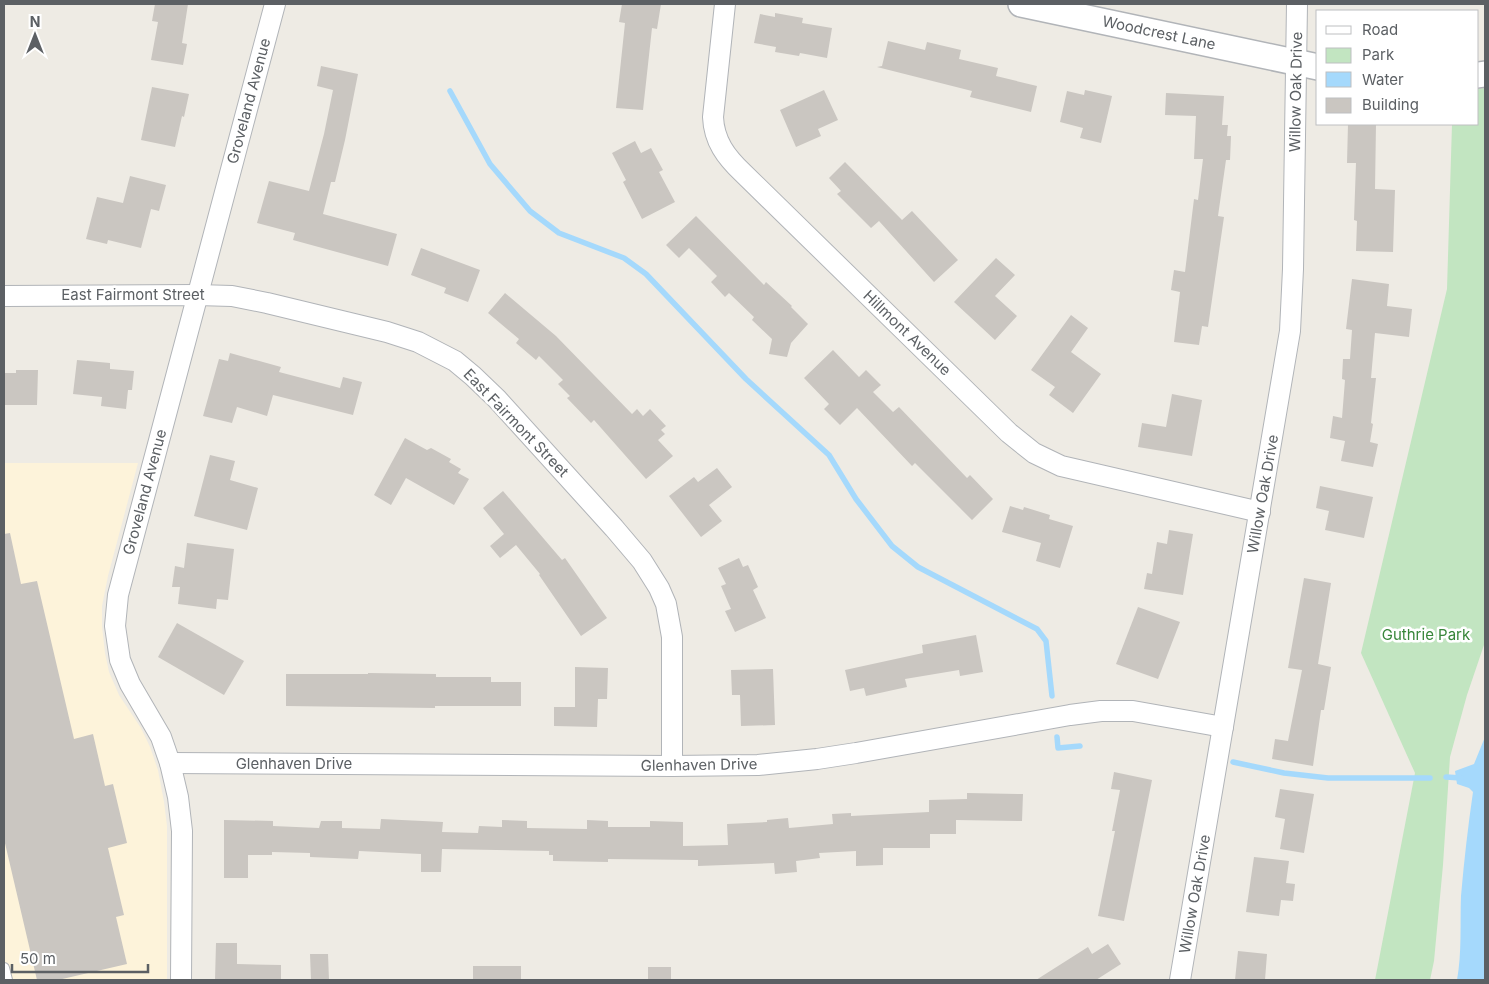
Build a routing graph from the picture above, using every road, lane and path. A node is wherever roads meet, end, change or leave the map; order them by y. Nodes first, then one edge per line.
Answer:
1 (274, 4) edge
2 (725, 4) edge
3 (1021, 4) edge
4 (1297, 4) edge
5 (1307, 65) edge
6 (197, 295) junction
7 (4, 296) edge
8 (1260, 512) junction
9 (1223, 727) junction
10 (170, 763) junction
11 (672, 766) junction
12 (4, 968) edge
13 (7, 980) edge
14 (181, 980) edge
15 (1180, 980) edge

1 - 6 street, Groveland Avenue
2 - 8 street, Hillmont Avenue
3 - 5 street, Woodcrest Lane
4 - 5 street, Willow Oak Drive
5 - 8 street, Willow Oak Drive
6 - 7 street, East Fairmont Street
6 - 10 street, Groveland Avenue
6 - 11 street, East Fairmont Street
8 - 9 street, Willow Oak Drive
9 - 11 street, Glenhaven Drive
9 - 15 street, Willow Oak Drive
10 - 11 street, Glenhaven Drive
10 - 14 street, Groveland Avenue
12 - 13 lane

